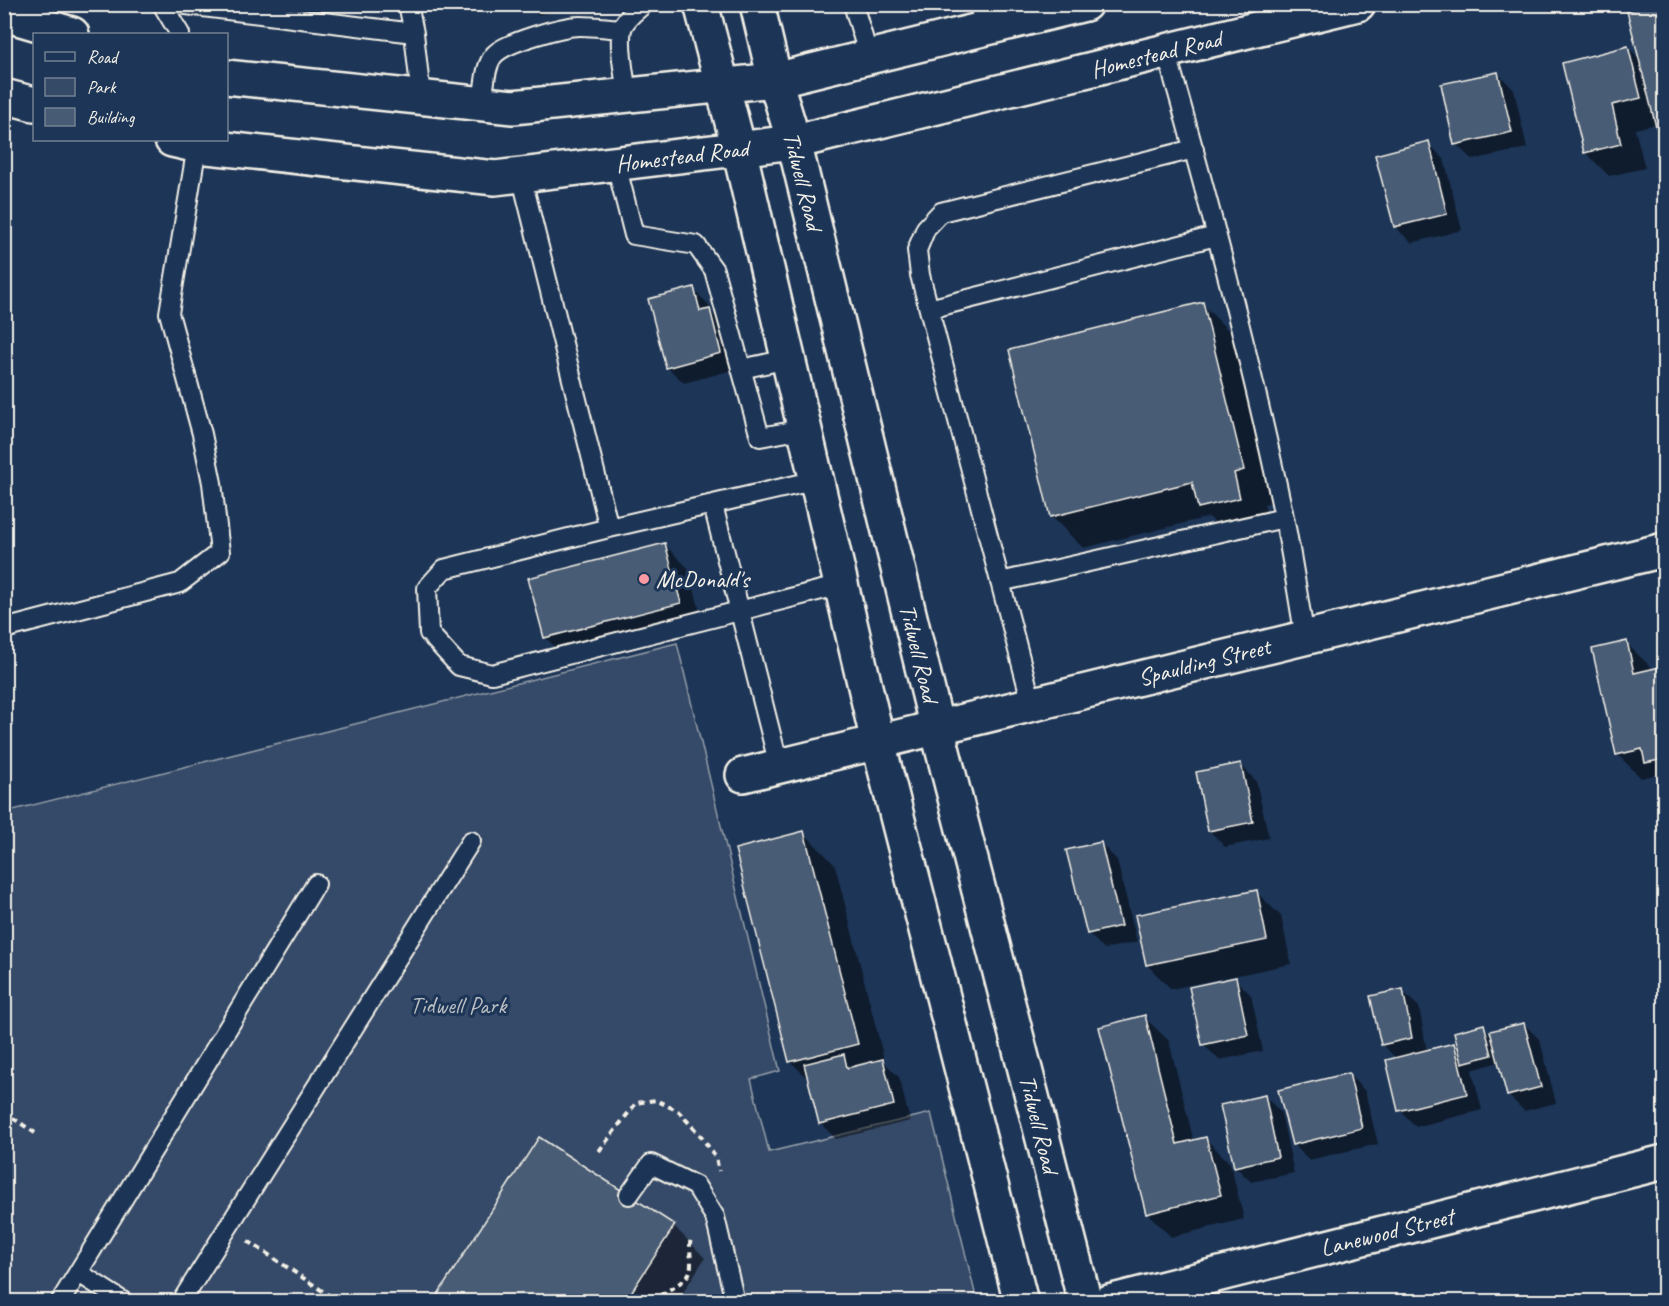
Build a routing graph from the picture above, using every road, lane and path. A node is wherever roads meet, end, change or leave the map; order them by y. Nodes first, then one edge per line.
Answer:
1 (162, 4) edge
2 (178, 4) edge
3 (408, 4) edge
4 (644, 4) edge
5 (701, 4) edge
6 (757, 4) edge
7 (853, 4) edge
8 (1085, 4) edge
9 (1358, 4) edge
10 (312, 13) edge
11 (4, 14) edge
12 (1264, 16) edge
13 (982, 17) edge
14 (622, 29) junction
15 (69, 33) edge
16 (179, 33) edge
17 (414, 33) junction
18 (1166, 51) junction
19 (869, 57) junction
20 (228, 77) edge
21 (775, 80) junction
22 (721, 85) junction
23 (627, 95) junction
24 (4, 96) edge
25 (421, 97) junction
26 (482, 103) junction
27 (33, 104) edge
28 (189, 142) edge
29 (794, 142) junction
30 (739, 149) junction
31 (1194, 149) junction
32 (616, 164) junction
33 (521, 175) junction
34 (1216, 236) junction
35 (929, 309) junction
36 (788, 359) junction
37 (741, 369) junction
38 (804, 429) junction
39 (817, 480) junction
40 (713, 505) junction
41 (1284, 518) junction
42 (609, 528) junction
43 (1665, 550) edge
44 (1000, 582) junction
45 (841, 585) junction
46 (740, 611) junction
47 (4, 629) edge
48 (1305, 638) junction
49 (1032, 704) junction
50 (937, 728) junction
51 (878, 742) junction
52 (779, 765) junction
53 (743, 775) dead end
54 (471, 841) dead end
55 (316, 884) dead end
56 (4, 1112) edge
57 (38, 1135) dead end
58 (1665, 1162) edge
59 (629, 1195) dead end
60 (228, 1227) junction
61 (79, 1273) junction
62 (60, 1302) edge
63 (124, 1302) edge
64 (181, 1302) edge
65 (339, 1302) edge
66 (735, 1302) edge
67 (1021, 1302) edge
68 (1085, 1302) edge
69 (1109, 1302) edge

1 - 16 lane
2 - 10 lane
3 - 17 lane
4 - 14 lane
5 - 22 main road
6 - 21 main road, Tidwell Road
7 - 19 lane
8 - 13 main road
9 - 12 main road, Homestead Road
10 - 17 lane
11 - 15 main road
12 - 18 main road, Homestead Road
13 - 19 main road
14 - 23 lane
14 - 26 lane
17 - 25 lane
18 - 29 main road, Homestead Road
18 - 31 lane
19 - 21 main road
20 - 25 main road
21 - 22 main road
21 - 29 main road, Tidwell Road
22 - 23 main road
22 - 30 main road
23 - 26 main road
24 - 27 main road
25 - 26 main road
28 - 33 main road, Homestead Road
28 - 47 lane
29 - 30 main road, Homestead Road
29 - 50 main road, Tidwell Road
30 - 32 main road, Homestead Road
30 - 36 main road
31 - 34 lane
31 - 35 lane
32 - 33 main road, Homestead Road
32 - 37 lane
33 - 42 lane
34 - 35 lane
34 - 41 lane
35 - 44 lane
36 - 37 lane
36 - 38 main road
37 - 38 lane
38 - 39 main road
39 - 40 lane
39 - 45 main road
40 - 42 lane
40 - 46 lane
41 - 44 lane
41 - 48 lane
42 - 46 lane
43 - 48 main road, Spaulding Street
44 - 49 lane
45 - 46 lane
45 - 51 main road
46 - 52 lane
48 - 49 main road, Spaulding Street
49 - 50 main road, Spaulding Street
50 - 51 main road, Spaulding Street
50 - 68 main road, Tidwell Road
51 - 52 main road, Spaulding Street
51 - 67 main road
52 - 53 main road, Spaulding Street
54 - 60 lane
55 - 61 lane
56 - 57 path
58 - 69 main road, Lanewood Street
59 - 66 lane
60 - 64 lane
60 - 65 path
61 - 62 lane
61 - 63 lane

